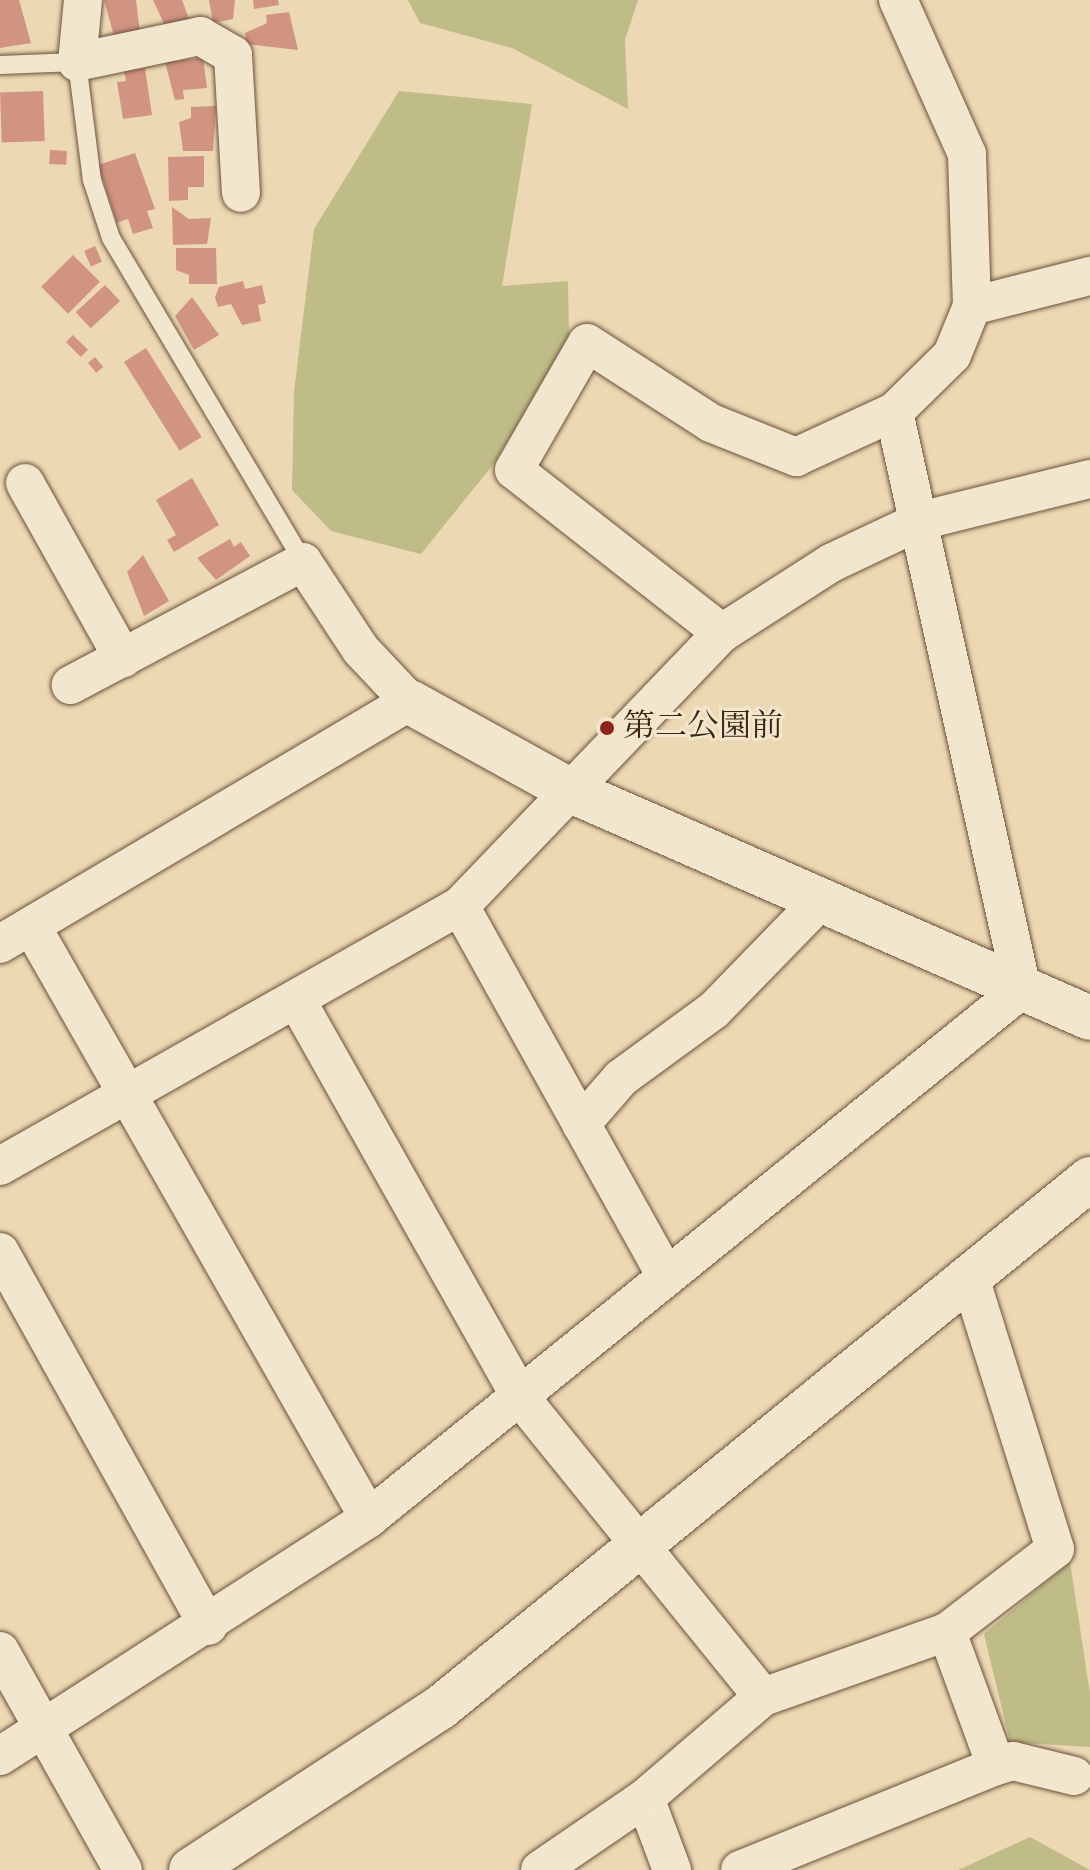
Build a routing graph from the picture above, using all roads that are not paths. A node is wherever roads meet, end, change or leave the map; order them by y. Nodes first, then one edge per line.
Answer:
1 (83, 0) edge
2 (908, 2) edge
3 (77, 62) junction
4 (0, 65) edge
5 (241, 193) dead end
6 (1090, 276) edge
7 (972, 306) junction
8 (894, 412) junction
9 (1090, 479) edge
10 (25, 483) dead end
11 (920, 521) junction
12 (303, 562) junction
13 (722, 633) junction
14 (123, 658) junction
15 (71, 685) dead end
16 (410, 702) junction
17 (571, 791) junction
18 (821, 900) junction
19 (460, 906) junction
20 (16, 935) edge
21 (1022, 989) junction
22 (296, 999) junction
23 (1090, 1018) edge
24 (129, 1093) junction
25 (581, 1124) junction
26 (0, 1166) edge
27 (1090, 1179) edge
28 (0, 1252) edge
29 (665, 1274) junction
30 (970, 1278) junction
31 (520, 1397) junction
32 (369, 1518) junction
33 (638, 1550) junction
34 (208, 1626) junction
35 (947, 1632) junction
36 (0, 1651) edge
37 (763, 1697) junction
38 (43, 1729) junction
39 (0, 1756) edge
40 (996, 1766) junction
41 (1074, 1776) dead end
42 (645, 1798) junction
43 (123, 1870) edge
44 (191, 1870) edge
45 (540, 1870) edge
46 (672, 1870) edge
47 (740, 1870) edge

1 - 3 street
2 - 7 street
3 - 4 lane
3 - 5 street
3 - 12 lane
6 - 7 street
7 - 8 street
8 - 11 street
8 - 13 street
9 - 11 street
10 - 14 street
11 - 13 street
11 - 21 street
12 - 14 street
12 - 16 street
13 - 17 street
14 - 15 street
16 - 17 street
16 - 20 street
17 - 18 street
17 - 19 street
18 - 21 street
18 - 25 street
19 - 22 street
19 - 25 street
20 - 24 street
21 - 23 street
21 - 29 street
22 - 24 street
22 - 31 street
24 - 26 street
24 - 32 street
25 - 29 street
27 - 30 street
28 - 34 street
29 - 31 street
30 - 33 street
30 - 35 street
31 - 32 street
31 - 33 street
32 - 34 street
33 - 37 street
33 - 44 street
34 - 38 street
35 - 37 street
35 - 40 street
36 - 38 street
37 - 42 street
38 - 39 street
38 - 43 street
40 - 41 street
40 - 47 street
42 - 45 street
42 - 46 street

